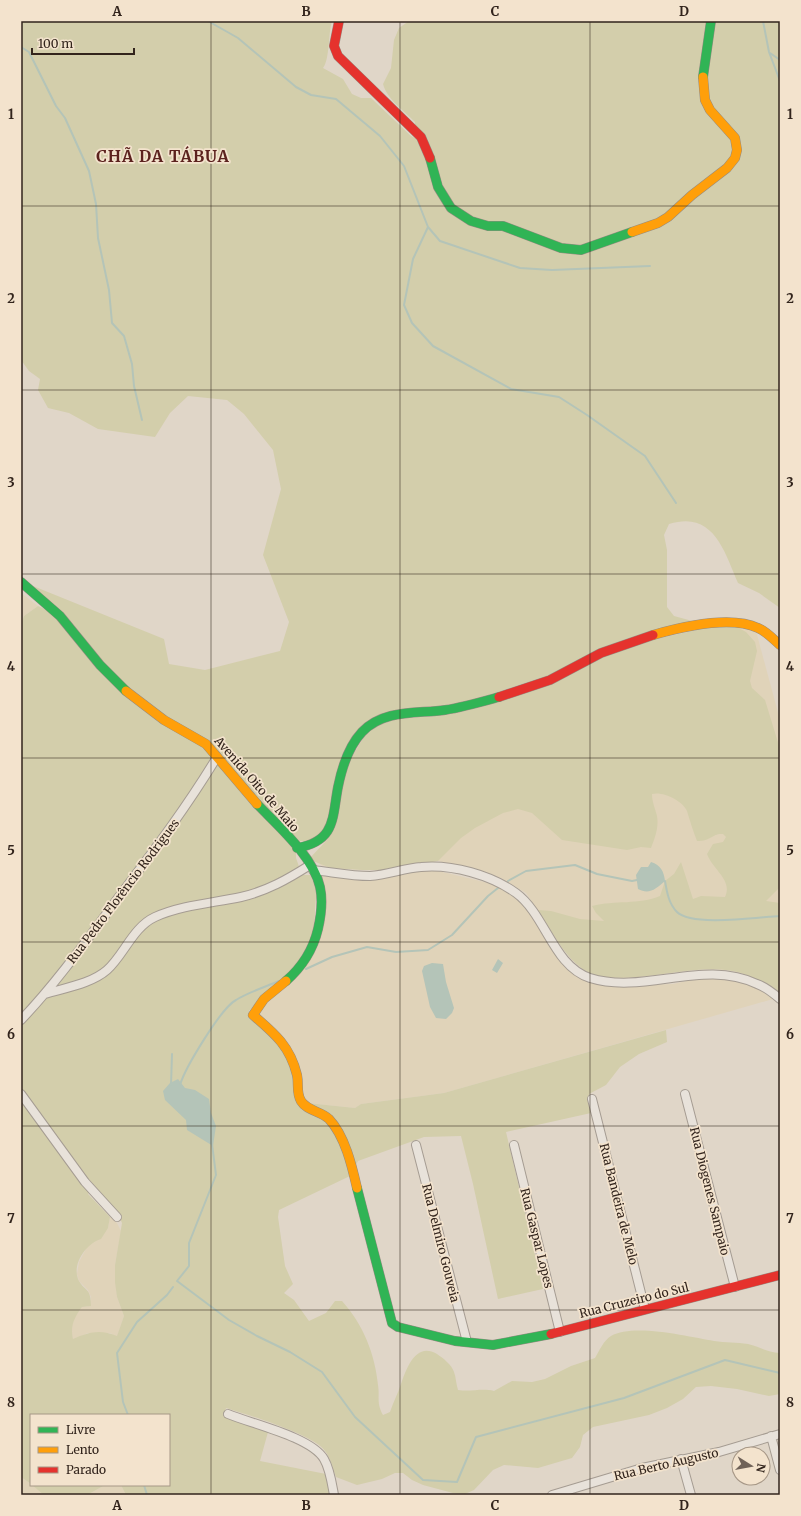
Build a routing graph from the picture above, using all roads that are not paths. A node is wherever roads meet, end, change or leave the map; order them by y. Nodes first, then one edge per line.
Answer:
1 (339, 21) edge
2 (710, 21) edge
3 (21, 582) edge
4 (780, 645) edge
5 (218, 757) junction
6 (297, 848) junction
7 (311, 867) junction
8 (44, 994) junction
9 (780, 999) edge
10 (21, 1020) edge
11 (21, 1094) edge
12 (686, 1094) dead end
13 (592, 1099) dead end
14 (416, 1145) dead end
15 (514, 1145) dead end
16 (116, 1217) dead end
17 (780, 1275) edge
18 (735, 1287) junction
19 (645, 1309) junction
20 (560, 1332) junction
21 (466, 1342) junction
22 (228, 1414) dead end
23 (780, 1434) edge
24 (771, 1436) junction
25 (681, 1459) junction
26 (780, 1470) edge
27 (334, 1495) edge
28 (552, 1495) edge
29 (691, 1495) edge

1 - 2 street
3 - 5 street, Avenida Oito de Maio
4 - 6 street
5 - 6 street, Avenida Oito de Maio
5 - 8 street, Rua Pedro Florêncio Rodrigues
6 - 7 street, Avenida Oito de Maio
7 - 8 street
7 - 9 street
7 - 21 street, Avenida Oito de Maio
8 - 10 street, Rua Pedro Florêncio Rodrigues
11 - 16 street
12 - 18 street, Rua Diogenes Sampaio
13 - 19 street, Rua Bandeira de Melo
14 - 21 street, Rua Delmiro Gouveia
15 - 20 street, Rua Gaspar Lopes
17 - 18 street, Rua Cruzeiro do Sul
18 - 19 street, Rua Cruzeiro do Sul
19 - 20 street, Rua Cruzeiro do Sul
20 - 21 street, Rua Cruzeiro do Sul
22 - 27 street
23 - 24 street, Rua Berto Augusto
24 - 25 street, Rua Berto Augusto
24 - 26 street
25 - 28 street, Rua Berto Augusto
25 - 29 street

